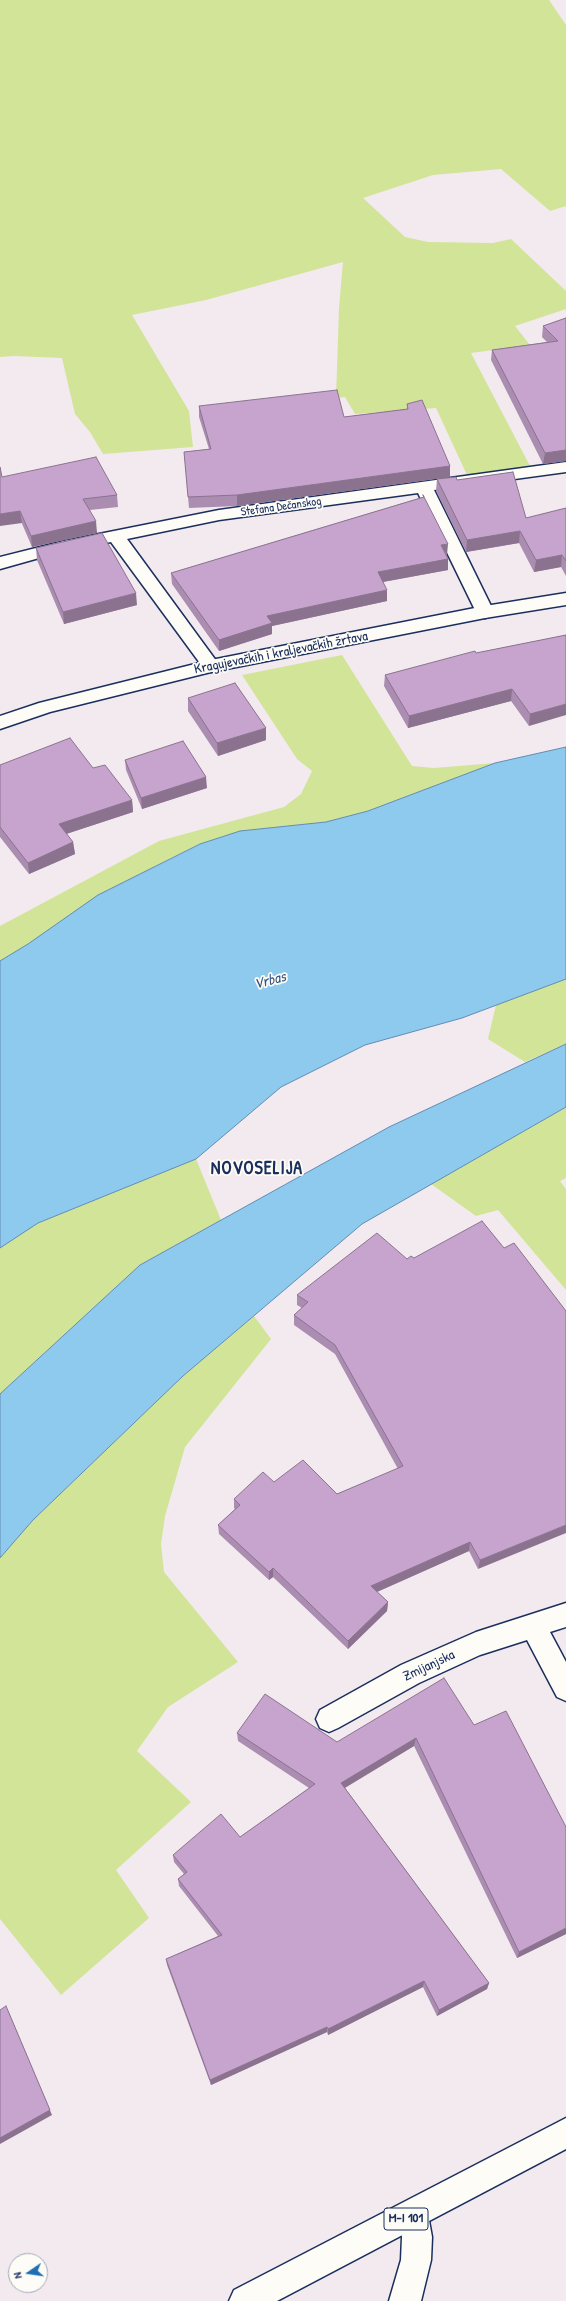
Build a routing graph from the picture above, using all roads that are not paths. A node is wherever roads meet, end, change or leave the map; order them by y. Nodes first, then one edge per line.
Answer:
1 (566, 468) edge
2 (424, 488) junction
3 (116, 536) junction
4 (0, 563) edge
5 (566, 599) edge
6 (485, 612) junction
7 (211, 666) junction
8 (0, 723) edge
9 (566, 1615) edge
10 (534, 1626) junction
11 (566, 1688) edge
12 (329, 1719) dead end
13 (566, 2134) edge
14 (413, 2215) junction
15 (245, 2301) edge
16 (406, 2301) edge

1 - 2 street, Stefana Dečanskog
2 - 3 street, Stefana Dečanskog
2 - 6 street
3 - 4 street, Stefana Dečanskog
3 - 7 street
5 - 6 street, Kragujevačkih i kraljevačkih žrtava
6 - 7 street, Kragujevačkih i kraljevačkih žrtava
7 - 8 street, Kragujevačkih i kraljevačkih žrtava
9 - 10 street, Zmijanjska
10 - 11 street
10 - 12 street, Zmijanjska
13 - 14 street, M-I 101
14 - 15 street, M-I 101
14 - 16 street

